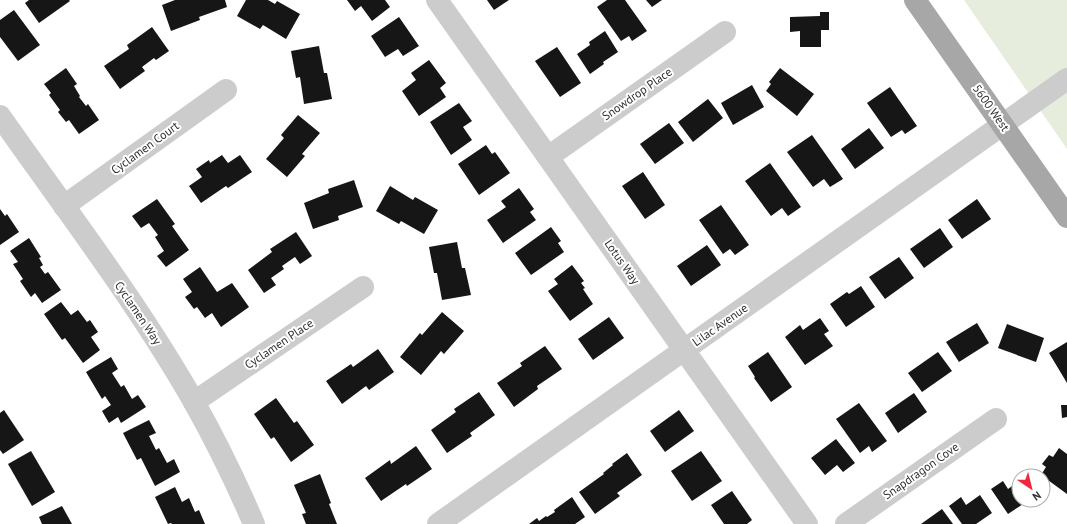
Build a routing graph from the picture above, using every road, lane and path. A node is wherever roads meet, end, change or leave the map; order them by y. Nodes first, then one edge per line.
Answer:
1 (437, 0) edge
2 (915, 0) edge
3 (725, 32) dead end
4 (1067, 79) edge
5 (226, 90) dead end
6 (0, 116) edge
7 (1003, 125) junction
8 (548, 157) junction
9 (64, 206) junction
10 (1067, 217) edge
11 (363, 287) dead end
12 (684, 350) junction
13 (194, 402) junction
14 (996, 419) dead end
15 (254, 524) edge
16 (438, 524) edge
17 (807, 524) edge
18 (846, 524) edge

1 - 8 street, Lotus Way
2 - 7 main road, 5600 West
3 - 8 street, Snowdrop Place
4 - 7 street, Lilac Avenue
5 - 9 street, Cyclamen Court
6 - 9 street, Cyclamen Way
7 - 10 main road, 5600 West
7 - 12 street, Lilac Avenue
8 - 12 street, Lotus Way
9 - 13 street, Cyclamen Way
11 - 13 street, Cyclamen Place
12 - 16 street, Lilac Avenue
12 - 17 street, Lotus Way
13 - 15 street, Cyclamen Way
14 - 18 street, Snapdragon Cove

